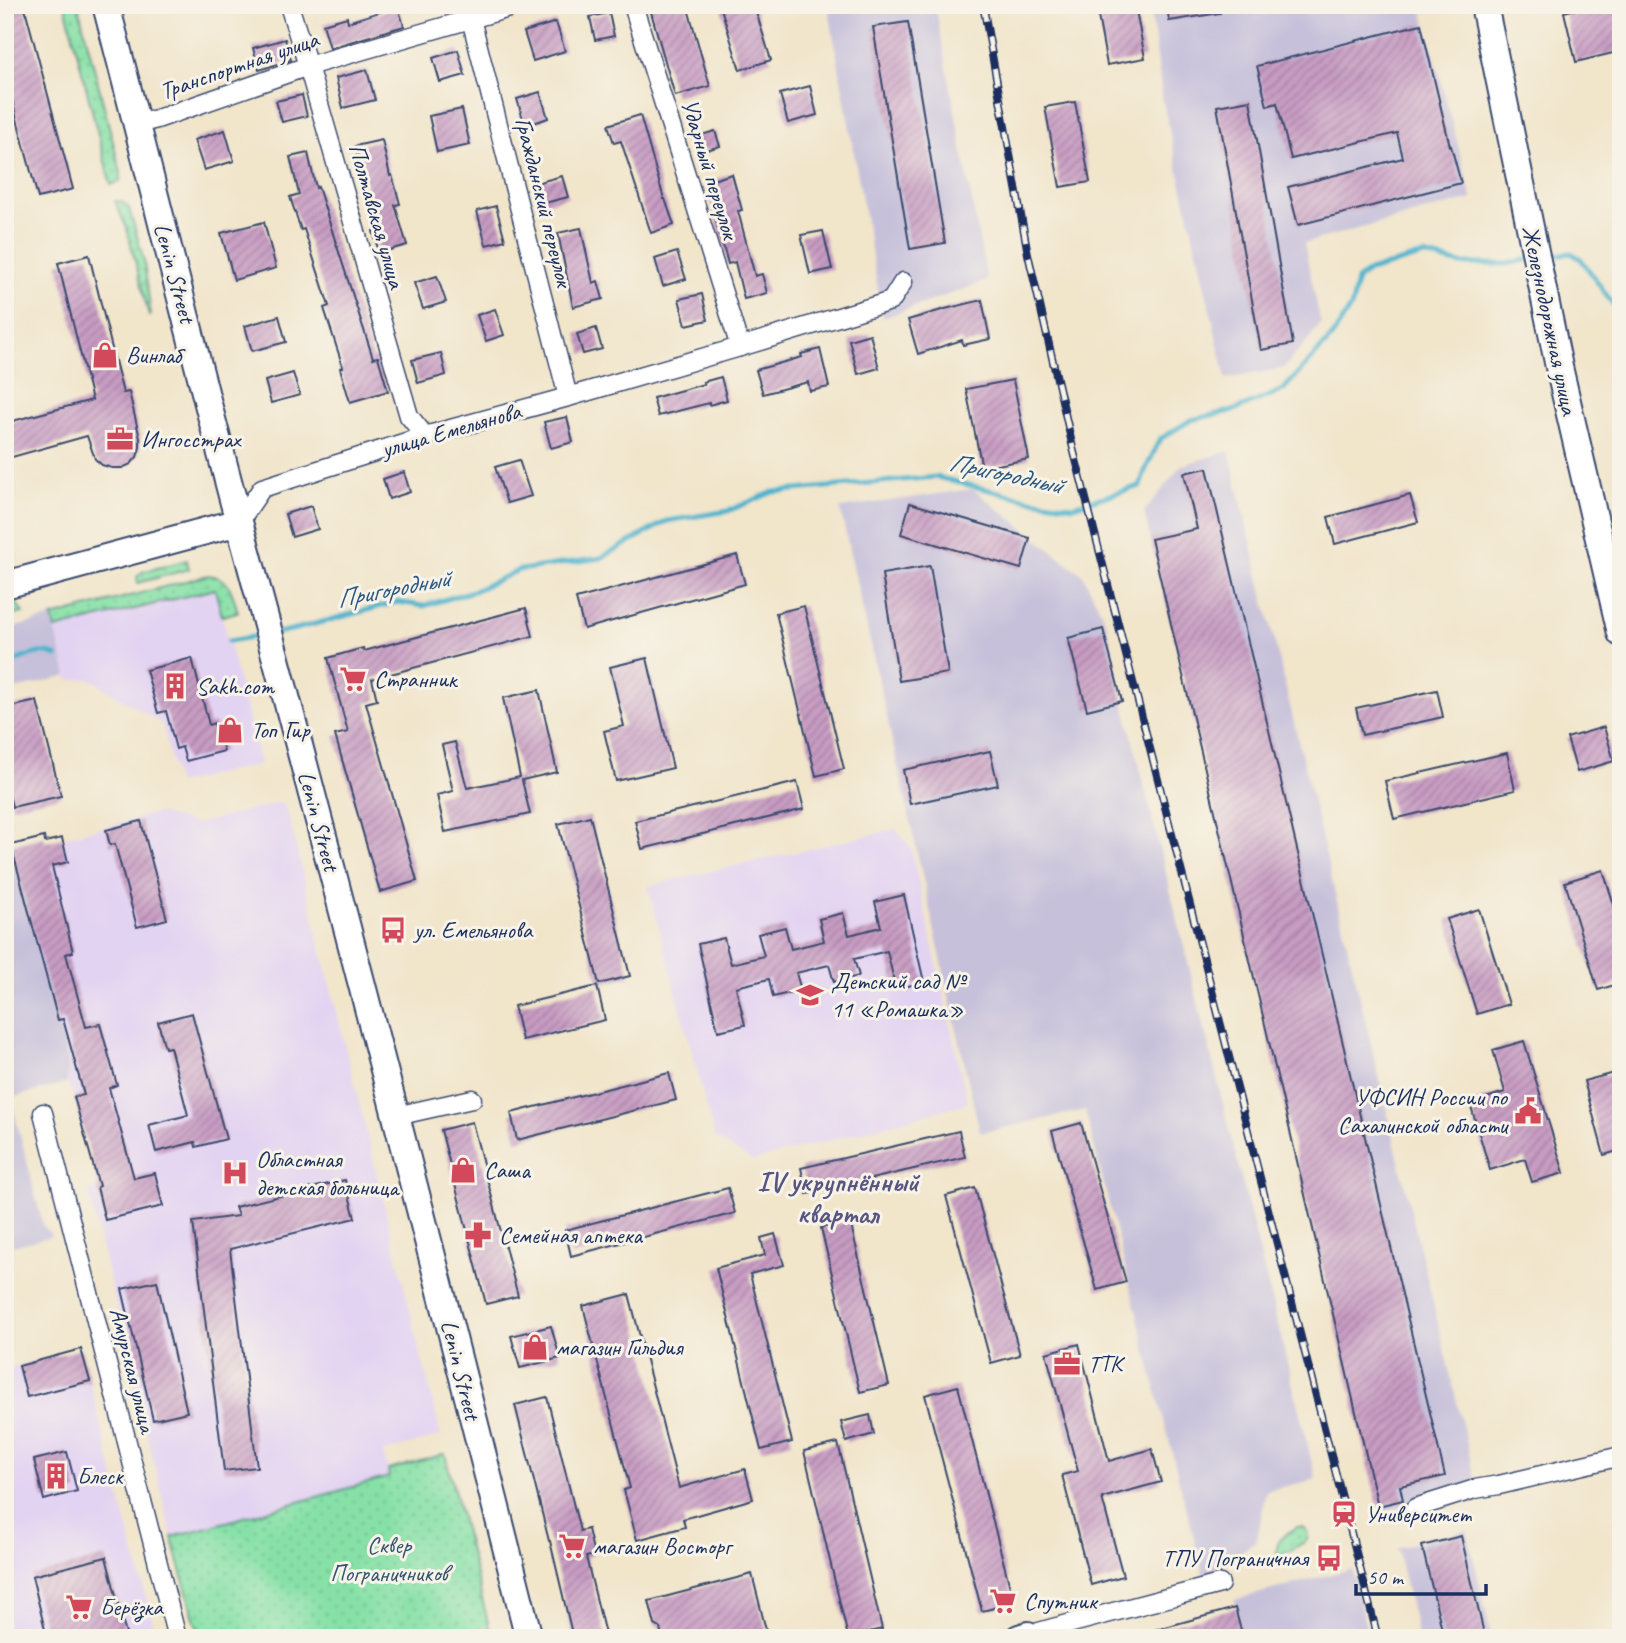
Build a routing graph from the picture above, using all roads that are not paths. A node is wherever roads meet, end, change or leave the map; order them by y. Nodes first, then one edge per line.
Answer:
1 (106, 5) edge
2 (289, 5) edge
3 (519, 5) edge
4 (633, 5) edge
5 (1484, 5) edge
6 (471, 19) junction
7 (308, 65) junction
8 (137, 124) junction
9 (903, 282) dead end
10 (740, 347) junction
11 (568, 397) junction
12 (425, 436) junction
13 (239, 522) junction
14 (5, 584) edge
15 (1621, 633) edge
16 (472, 1099) dead end
17 (43, 1113) dead end
18 (396, 1116) junction
19 (1621, 1456) edge
20 (1415, 1508) dead end
21 (1220, 1584) dead end
22 (1025, 1637) edge
23 (177, 1638) edge
24 (529, 1638) edge

1 - 8 main road, Lenin Street
2 - 7 street, Полтавская улица
3 - 6 street, Транспортная улица
4 - 10 street, Ударный переулок
5 - 15 main road, Железнодорожная улица
6 - 7 street, Транспортная улица
6 - 11 street, Гражданский переулок
7 - 8 street, Транспортная улица
7 - 12 street, Полтавская улица
8 - 13 main road, Lenin Street
9 - 10 street, улица Емельянова
10 - 11 street, улица Емельянова
11 - 12 street, улица Емельянова
12 - 13 street, улица Емельянова
13 - 14 main road
13 - 18 main road, Lenin Street
16 - 18 street
17 - 23 street, Амурская улица
18 - 24 main road, Lenin Street
19 - 20 street
21 - 22 street

